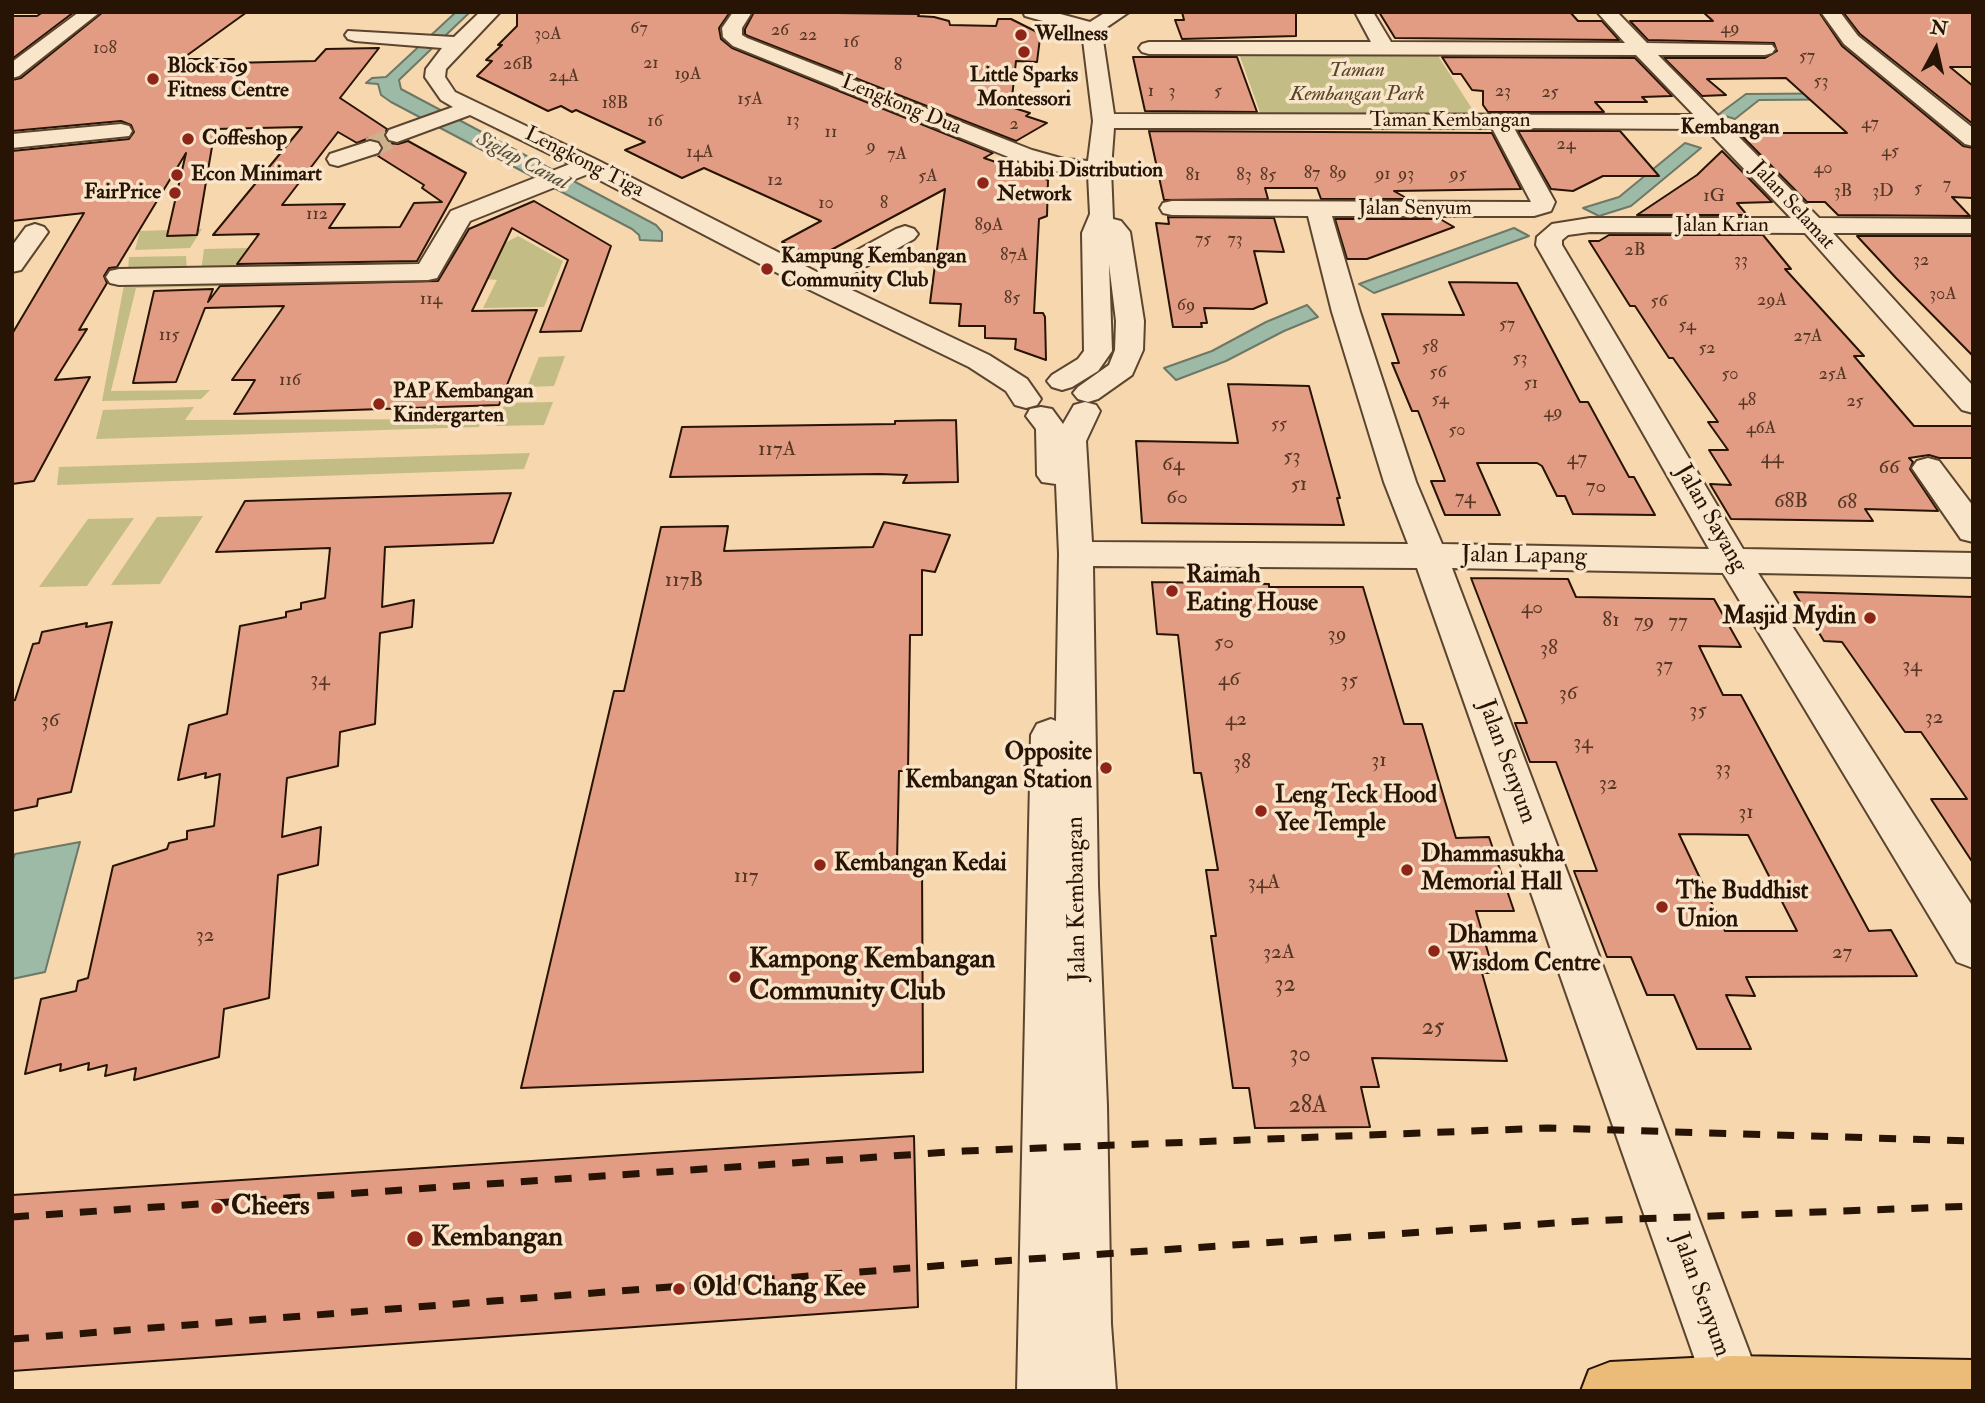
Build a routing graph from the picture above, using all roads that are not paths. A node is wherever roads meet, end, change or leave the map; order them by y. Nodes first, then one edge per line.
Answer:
1 (91, 12) edge
2 (491, 12) edge
3 (743, 12) edge
4 (1032, 12) edge
5 (1120, 12) edge
6 (1364, 12) edge
7 (1606, 12) edge
8 (1830, 12) edge
9 (1846, 12) edge
10 (373, 20) dead end
11 (1095, 30) junction
12 (1851, 40) junction
13 (451, 43) junction
14 (1149, 48) dead end
15 (1385, 48) junction
16 (1765, 49) dead end
17 (1643, 50) junction
18 (36, 54) junction
19 (12, 55) edge
20 (12, 72) edge
21 (464, 110) junction
22 (1104, 121) junction
23 (1499, 121) junction
24 (1712, 122) junction
25 (121, 131) dead end
26 (397, 135) tunnel mouth
27 (1973, 139) edge
28 (12, 141) edge
29 (370, 148) tunnel mouth
30 (338, 159) dead end
31 (578, 169) junction
32 (1099, 169) junction
33 (1172, 208) dead end
34 (1318, 209) junction
35 (1973, 226) edge
36 (1813, 227) junction
37 (1556, 231) joint
38 (24, 233) edge
39 (905, 234) dead end
40 (12, 264) edge
41 (119, 277) dead end
42 (817, 283) junction
43 (1057, 397) junction
44 (1973, 404) edge
45 (1928, 468) dead end
46 (1973, 531) edge
47 (1076, 554) junction
48 (1429, 556) junction
49 (1732, 561) junction
50 (1973, 565) edge
51 (1973, 947) edge
52 (1734, 1388) edge
53 (1973, 1389) edge
54 (1046, 1391) edge
55 (1087, 1391) edge
56 (1610, 1391) edge

1 - 18 street
2 - 13 street, Lengkong Tiga
3 - 32 street, Lengkong Dua
4 - 11 street
5 - 11 street
6 - 15 street
7 - 17 street, Jalan Selamat
8 - 12 street
9 - 12 street
10 - 13 street
11 - 22 street, Jalan Kembangan
12 - 27 street
13 - 21 street, Lengkong Tiga
14 - 15 street
15 - 17 street
16 - 17 street
17 - 24 street, Jalan Selamat
18 - 19 street
18 - 20 street
21 - 26 street
21 - 31 street, Lengkong Tiga
22 - 23 street, Taman Kembangan
22 - 32 street, Jalan Kembangan
23 - 24 street, Taman Kembangan
23 - 34 street, Jalan Senyum
24 - 36 street, Jalan Selamat
25 - 28 street
29 - 30 street
31 - 41 street
31 - 42 street, Lengkong Tiga
32 - 43 street, Jalan Kembangan
33 - 34 street, Jalan Senyum
34 - 48 street, Jalan Senyum
35 - 36 street, Jalan Krian
36 - 37 street, Jalan Krian
36 - 44 street, Jalan Selamat
37 - 49 street, Jalan Sayang
38 - 40 street
39 - 42 street
42 - 43 street, Lengkong Tiga
43 - 47 street, Jalan Kembangan
43 - 54 street, Jalan Kembangan
45 - 46 street
47 - 48 street, Jalan Lapang
47 - 55 street, Jalan Kembangan
48 - 49 street, Jalan Lapang
48 - 52 street, Jalan Senyum
49 - 50 street, Jalan Lapang
49 - 51 street, Jalan Sayang
52 - 53 main road
52 - 56 main road

